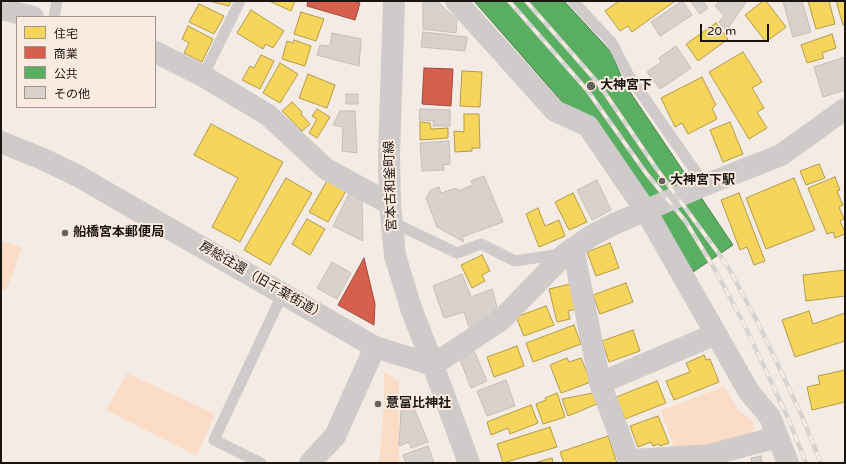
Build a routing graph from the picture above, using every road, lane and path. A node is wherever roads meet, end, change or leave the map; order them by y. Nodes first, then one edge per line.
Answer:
1 (57, 1) edge
2 (240, 1) edge
3 (394, 1) edge
4 (456, 1) edge
5 (573, 1) edge
6 (1, 9) edge
7 (29, 16) edge
8 (54, 16) edge
9 (156, 52) edge
10 (204, 76) junction
11 (845, 109) edge
12 (1, 142) edge
13 (705, 185) junction
14 (646, 211) junction
15 (391, 213) junction
16 (569, 251) junction
17 (283, 293) junction
18 (716, 334) junction
19 (375, 347) junction
20 (433, 365) junction
21 (600, 383) junction
22 (778, 437) junction
23 (711, 459) edge
24 (261, 463) edge
25 (310, 463) edge
26 (469, 463) edge
27 (788, 463) edge

1 - 8 lane
2 - 10 lane
3 - 15 street, 宮本古和釜町線
4 - 14 street
5 - 13 lane
6 - 7 street
9 - 10 street
10 - 15 street
11 - 13 street
12 - 17 street, 房総往還（旧千葉街道）
13 - 14 street
14 - 16 street
14 - 18 street
15 - 16 lane
15 - 20 street, 宮本古和釜町線
16 - 20 street
16 - 21 street
17 - 19 street, 房総往還（旧千葉街道）
17 - 24 lane
18 - 21 street
18 - 22 street
19 - 20 street, 房総往還（旧千葉街道）
19 - 25 street
20 - 26 street
21 - 23 street
22 - 23 street
22 - 27 street

